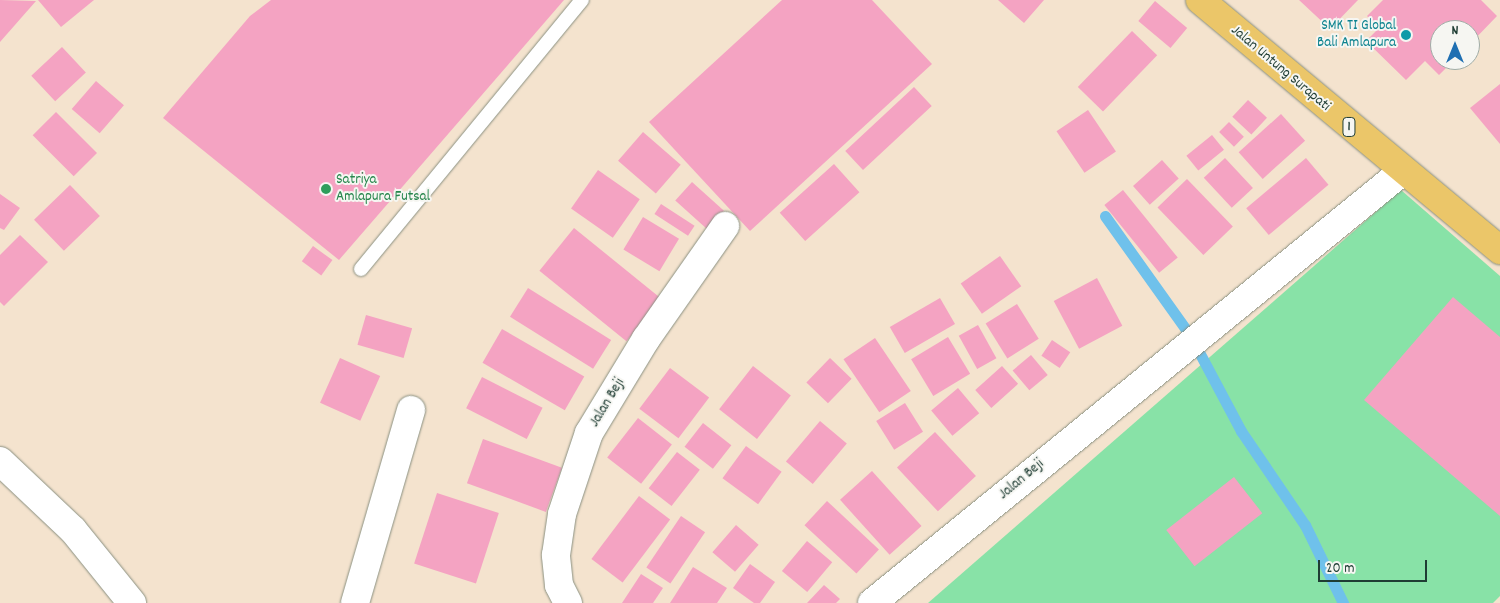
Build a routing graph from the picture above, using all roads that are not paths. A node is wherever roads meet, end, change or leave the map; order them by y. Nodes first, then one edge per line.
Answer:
1 (582, 0) edge
2 (1200, 0) edge
3 (1403, 171) junction
4 (725, 226) dead end
5 (1500, 250) edge
6 (361, 269) dead end
7 (411, 410) dead end
8 (0, 461) edge
9 (132, 603) edge
10 (355, 603) edge
11 (568, 603) edge
12 (872, 603) edge

1 - 6 lane
2 - 3 highway, Jalan Untung Surapati / 1
3 - 5 highway, Jalan Untung Surapati / 1
3 - 12 street, Jalan Beji
4 - 11 street, Jalan Beji
7 - 10 street
8 - 9 street

